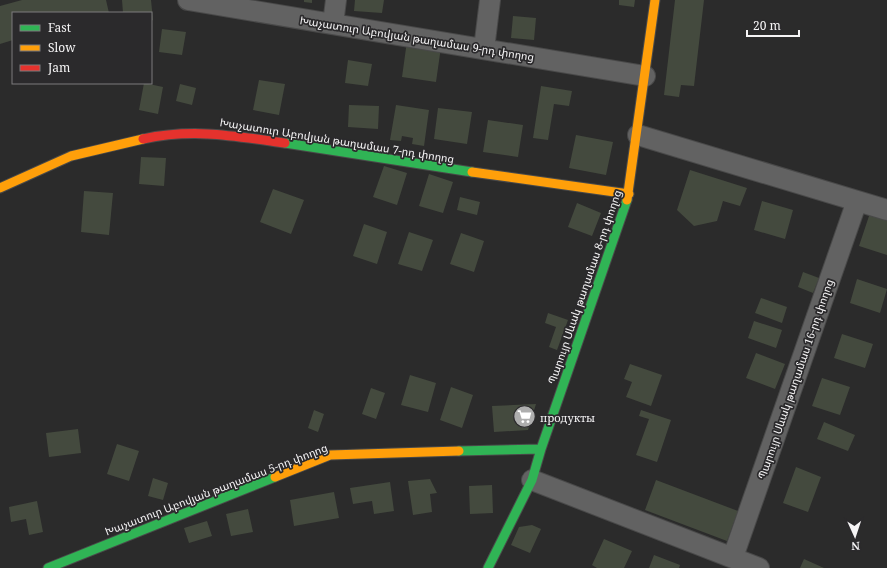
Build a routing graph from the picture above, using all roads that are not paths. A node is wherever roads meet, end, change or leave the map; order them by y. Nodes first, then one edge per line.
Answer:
1 (188, 0) edge
2 (336, 0) edge
3 (490, 0) edge
4 (655, 0) edge
5 (333, 24) junction
6 (484, 49) junction
7 (645, 76) junction
8 (638, 135) junction
9 (0, 188) edge
10 (629, 194) junction
11 (857, 201) junction
12 (887, 210) edge
13 (541, 449) junction
14 (532, 480) junction
15 (733, 557) junction
16 (48, 568) edge
17 (488, 568) edge
18 (759, 568) edge

1 - 5 street, Խաչատուր Աբովյան թաղամաս 9-րդ փողոց
2 - 5 street
3 - 6 street
4 - 7 street, Պարույր Սևակ թաղամաս 8-րդ փողոց
5 - 6 street, Խաչատուր Աբովյան թաղամաս 9-րդ փողոց
6 - 7 street, Խաչատուր Աբովյան թաղամաս 9-րդ փողոց
7 - 8 street, Պարույր Սևակ թաղամաս 8-րդ փողոց
8 - 10 street, Պարույր Սևակ թաղամաս 8-րդ փողոց
8 - 11 street
9 - 10 street, Խաչատուր Աբովյան թաղամաս 7-րդ փողոց
10 - 13 street, Պարույր Սևակ թաղամաս 8-րդ փողոց
11 - 12 street
11 - 15 street, Պարույր Սևակ թաղամաս 16-րդ փողոց
13 - 14 street, Պարույր Սևակ թաղամաս 8-րդ փողոց
13 - 16 street, Խաչատուր Աբովյան թաղամաս 5-րդ փողոց
14 - 15 street
14 - 17 street, Պարույր Սևակ թաղամաս 8-րդ փողոց
15 - 18 street

